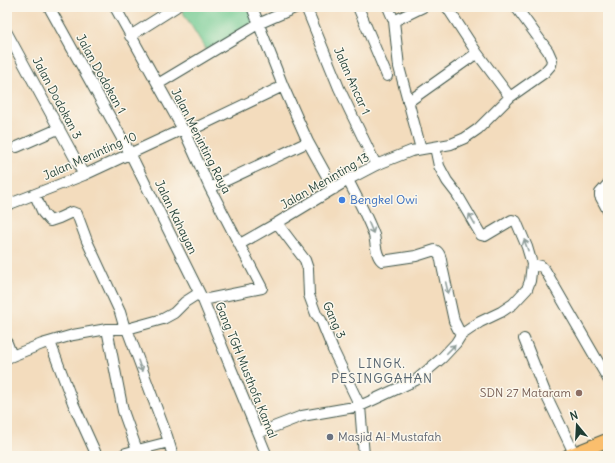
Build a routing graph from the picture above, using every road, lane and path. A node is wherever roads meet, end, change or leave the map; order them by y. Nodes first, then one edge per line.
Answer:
1 (49, 7) edge
2 (115, 7) edge
3 (176, 7) edge
4 (252, 7) edge
5 (297, 7) edge
6 (306, 7) edge
7 (358, 7) edge
8 (388, 7) edge
9 (423, 7) edge
10 (447, 7) edge
11 (516, 7) edge
12 (394, 21) junction
13 (258, 24) junction
14 (7, 33) edge
15 (130, 36) junction
16 (477, 52) junction
17 (387, 76) dead end
18 (158, 84) junction
19 (283, 86) junction
20 (510, 97) junction
21 (408, 102) junction
22 (58, 129) junction
23 (184, 131) junction
24 (308, 142) junction
25 (17, 147) dead end
26 (435, 147) junction
27 (421, 149) junction
28 (130, 153) junction
29 (376, 165) junction
30 (84, 175) junction
31 (348, 180) junction
32 (608, 184) edge
33 (210, 188) junction
34 (334, 189) junction
35 (35, 195) junction
36 (7, 204) edge
37 (608, 212) edge
38 (277, 224) junction
39 (240, 244) junction
40 (532, 264) junction
41 (201, 296) junction
42 (107, 328) junction
43 (126, 329) junction
44 (461, 335) junction
45 (524, 339) dead end
46 (50, 342) junction
47 (7, 343) edge
48 (10, 357) edge
49 (608, 379) edge
50 (360, 406) junction
51 (258, 433) junction
52 (608, 440) edge
53 (169, 442) junction
54 (137, 450) junction
55 (571, 455) edge
56 (98, 456) edge
57 (104, 456) edge
58 (124, 456) edge
59 (173, 456) edge
60 (268, 456) edge
61 (364, 456) edge

1 - 28 street, Jalan Dodokan 1
2 - 15 street, Jalan Meninting Raya
3 - 15 street
4 - 13 street
5 - 13 street
6 - 29 street, Jalan Ancar 1
7 - 17 street
8 - 12 street
9 - 12 street
10 - 16 street
11 - 20 street, Jalan Meninting 13
12 - 21 street
13 - 18 street
13 - 19 street
14 - 22 street, Jalan Dodokan 3
15 - 18 street, Jalan Meninting Raya
16 - 20 street
16 - 21 street
18 - 23 street, Jalan Meninting Raya
19 - 23 street, Jalan Meninting 10
19 - 24 street
20 - 26 street, Jalan Meninting 13
21 - 27 street
22 - 25 street
22 - 30 street, Jalan Dodokan 3
23 - 28 street, Jalan Meninting 10
23 - 33 street, Jalan Meninting Raya
24 - 33 street
24 - 34 street
26 - 27 street, Jalan Meninting 13
40 -> 26 street
27 - 29 street, Jalan Meninting 13
28 - 30 street, Jalan Meninting 10
28 - 41 street, Jalan Kahayan
29 - 31 street, Jalan Meninting 13
30 - 35 street, Jalan Meninting 10
31 - 34 street, Jalan Meninting 13
31 -> 44 street
32 - 37 street
33 - 39 street, Jalan Meninting Raya
34 - 38 street, Jalan Meninting 13
35 - 36 street, Jalan Meninting 10
35 - 43 street
38 - 39 street, Jalan Meninting 13
38 - 50 street, Gang 3
39 - 41 street, Jalan Meninting Raya
40 - 44 street
40 - 49 street
41 - 43 street
41 - 51 street, Gang TGH Musthofa Kamal
42 - 43 street
42 - 46 street
42 - 54 street
43 -> 53 street
50 -> 44 street
45 - 55 street
46 - 48 street
46 - 56 street
47 - 48 street
50 - 51 street
50 - 61 street, Gang 3
51 - 60 street, Gang TGH Musthofa Kamal
52 - 55 main road
53 - 54 street
53 - 59 street
54 - 58 street
56 - 57 street

